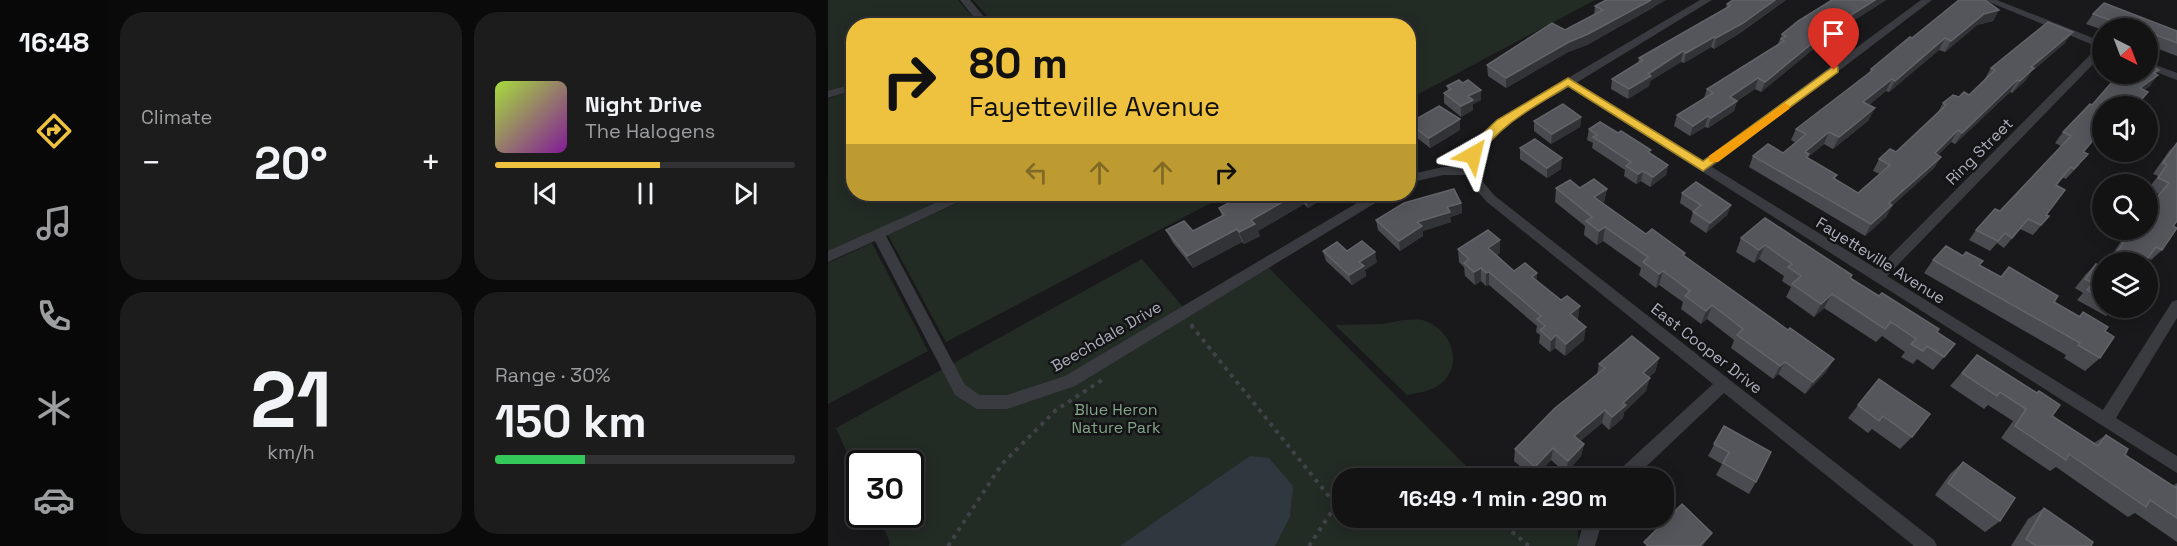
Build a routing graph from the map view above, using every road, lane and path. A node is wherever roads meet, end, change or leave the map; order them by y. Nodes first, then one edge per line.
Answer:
1 (965, 0) edge
2 (1707, 0) edge
3 (1927, 0) edge
4 (1989, 0) edge
5 (980, 18) edge
6 (2092, 42) edge
7 (2092, 58) edge
8 (2158, 69) edge
9 (2177, 77) edge
10 (1568, 82) junction
11 (846, 89) edge
12 (828, 95) edge
13 (1703, 167) junction
14 (1472, 171) junction
15 (1416, 177) edge
16 (950, 201) edge
17 (1369, 201) edge
18 (878, 234) junction
19 (828, 257) edge
20 (1878, 277) junction
21 (2177, 306) edge
22 (1183, 328) dead end
23 (1111, 374) dead end
24 (1723, 384) junction
25 (2106, 420) junction
26 (2177, 465) edge
27 (1634, 468) edge
28 (1332, 500) edge
29 (1332, 511) edge
30 (1508, 528) edge
31 (1591, 528) edge
32 (948, 546) edge
33 (1309, 546) edge
34 (1529, 546) edge
35 (1586, 546) edge
36 (1928, 546) edge

1 - 5 street
2 - 10 street
3 - 13 street
4 - 6 street
7 - 20 street, Ring Street
8 - 9 street
10 - 13 street, Fayetteville Avenue
10 - 14 street
11 - 12 street
13 - 20 street, Fayetteville Avenue
14 - 15 street
14 - 24 street, East Cooper Drive
16 - 18 street
17 - 18 street, Beechdale Drive
18 - 19 street
20 - 25 street, Fayetteville Avenue
21 - 25 street
22 - 28 path
23 - 32 path
24 - 27 street
24 - 36 street, East Cooper Drive
25 - 26 street, Fayetteville Avenue
29 - 33 path
30 - 34 path
31 - 35 street

